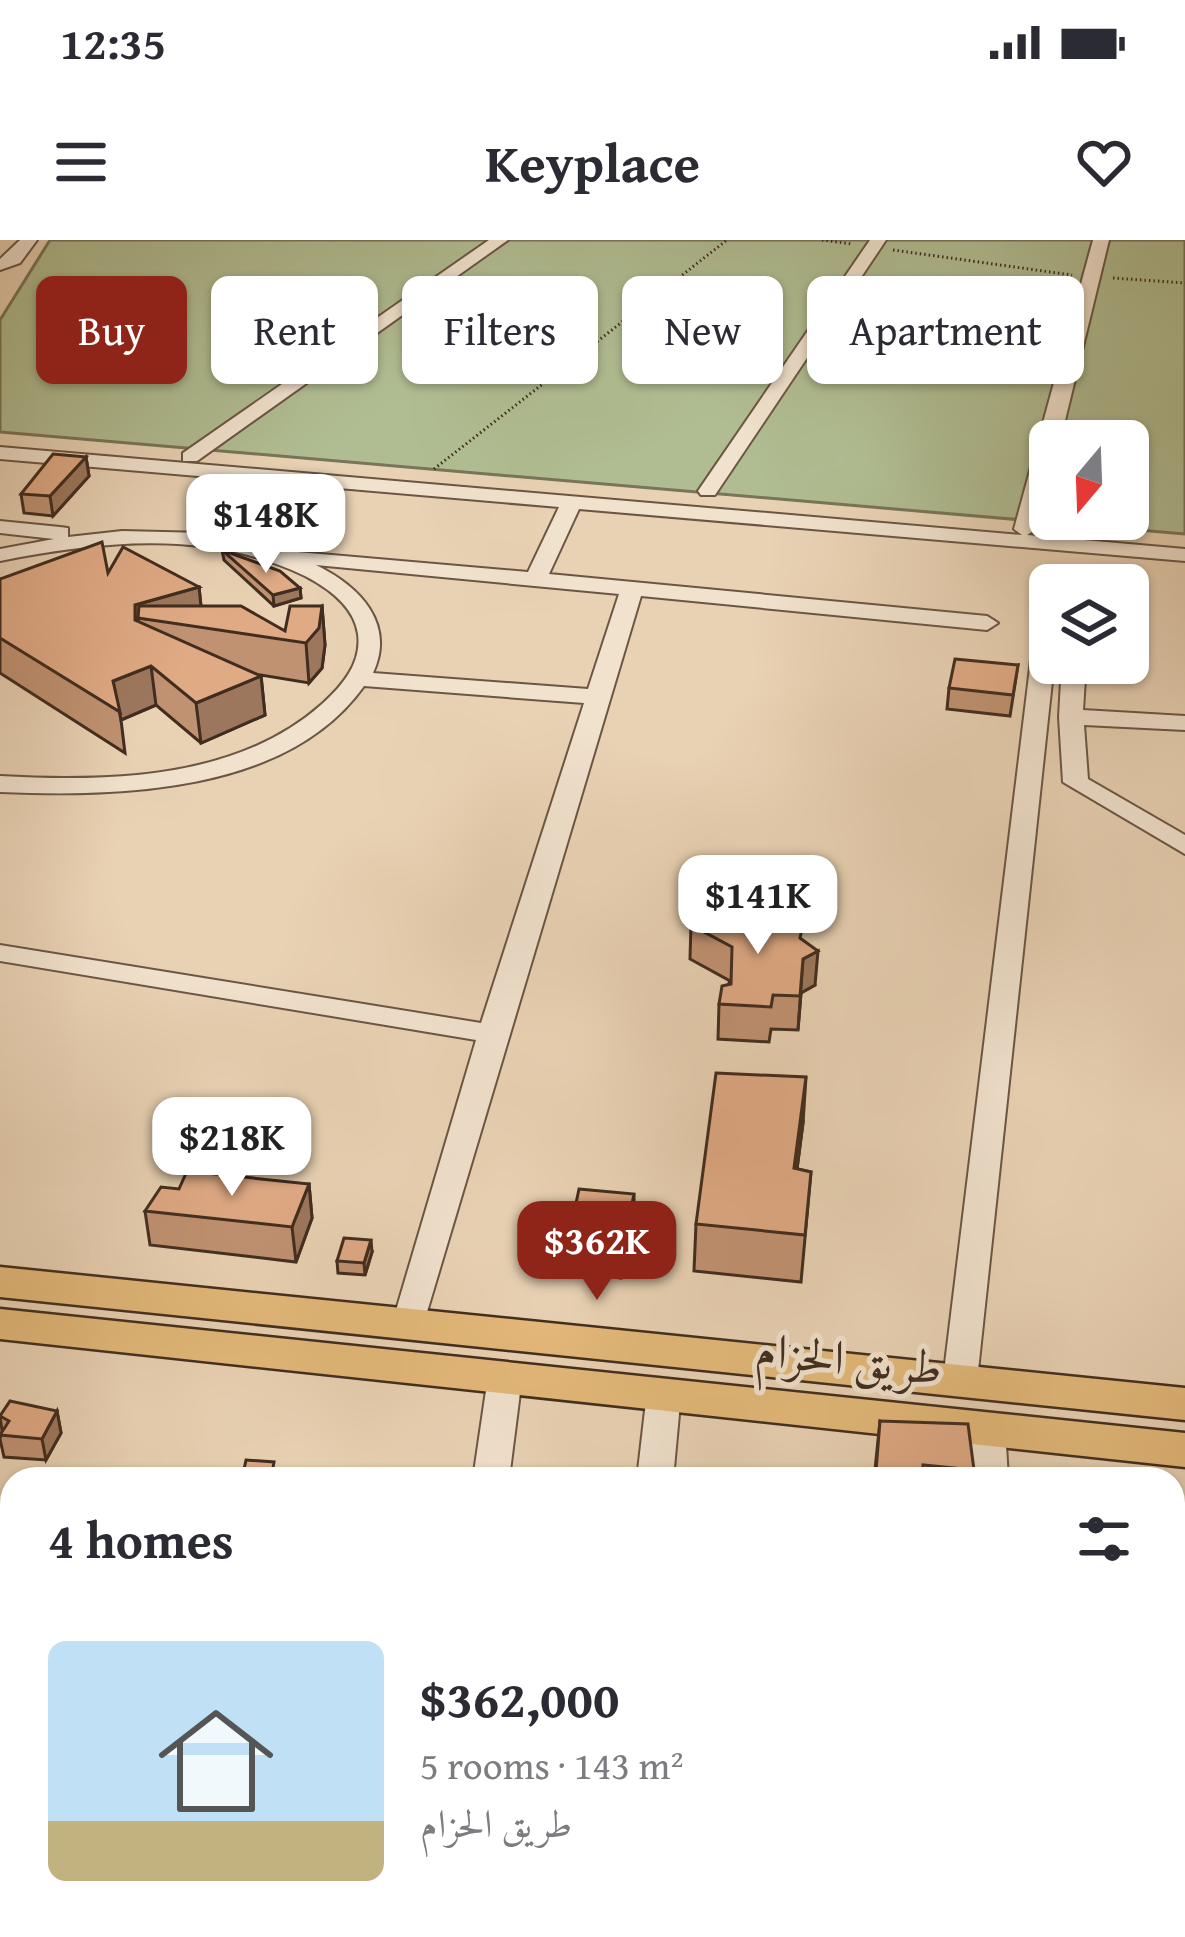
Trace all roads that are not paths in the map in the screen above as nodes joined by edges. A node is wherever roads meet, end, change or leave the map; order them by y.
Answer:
1 (13, 240) edge
2 (29, 240) edge
3 (485, 240) edge
4 (499, 240) edge
5 (1101, 240) edge
6 (875, 244) edge
7 (0, 263) edge
8 (1055, 420) edge
9 (0, 442) edge
10 (0, 453) edge
11 (190, 457) junction
12 (245, 468) junction
13 (304, 473) junction
14 (708, 491) dead end
15 (572, 502) junction
16 (1029, 516) edge
17 (0, 527) edge
18 (1025, 530) junction
19 (110, 537) junction
20 (1185, 543) edge
21 (1057, 544) junction
22 (271, 553) junction
23 (0, 555) edge
24 (1185, 555) edge
25 (1054, 564) edge
26 (536, 579) junction
27 (632, 589) junction
28 (987, 623) dead end
29 (360, 679) junction
30 (1040, 684) edge
31 (1073, 684) edge
32 (598, 697) junction
33 (1071, 717) junction
34 (1185, 723) edge
35 (0, 784) edge
36 (1185, 846) edge
37 (0, 953) edge
38 (492, 1034) junction
39 (0, 1282) edge
40 (0, 1324) edge
41 (410, 1324) junction
42 (506, 1377) junction
43 (960, 1380) junction
44 (664, 1393) junction
45 (1185, 1404) edge
46 (987, 1427) junction
47 (1185, 1450) edge
48 (493, 1467) edge
49 (656, 1467) edge
50 (989, 1467) edge

1 - 7 street
2 - 7 street
3 - 4 street
4 - 11 street
5 - 8 street
6 - 14 street
9 - 11 street
10 - 12 street
11 - 12 street
12 - 13 street
13 - 15 street
13 - 18 street
15 - 21 street
15 - 26 street
16 - 18 street
17 - 19 street
18 - 20 street
19 - 22 street
19 - 23 street
21 - 24 street
21 - 25 street
22 - 26 street
22 - 29 street
26 - 27 street
27 - 28 street
27 - 32 street
29 - 32 street
29 - 35 street
30 - 43 street
31 - 33 street
32 - 38 street
33 - 34 street
33 - 36 street
37 - 38 street
38 - 41 street
39 - 41 main road, طريق الحزام
40 - 42 main road, طريق الحزام
41 - 43 main road, طريق الحزام
42 - 44 main road, طريق الحزام
42 - 48 street
43 - 45 main road, طريق الحزام
44 - 46 main road, طريق الحزام
44 - 49 street
46 - 47 main road, طريق الحزام
46 - 50 street

